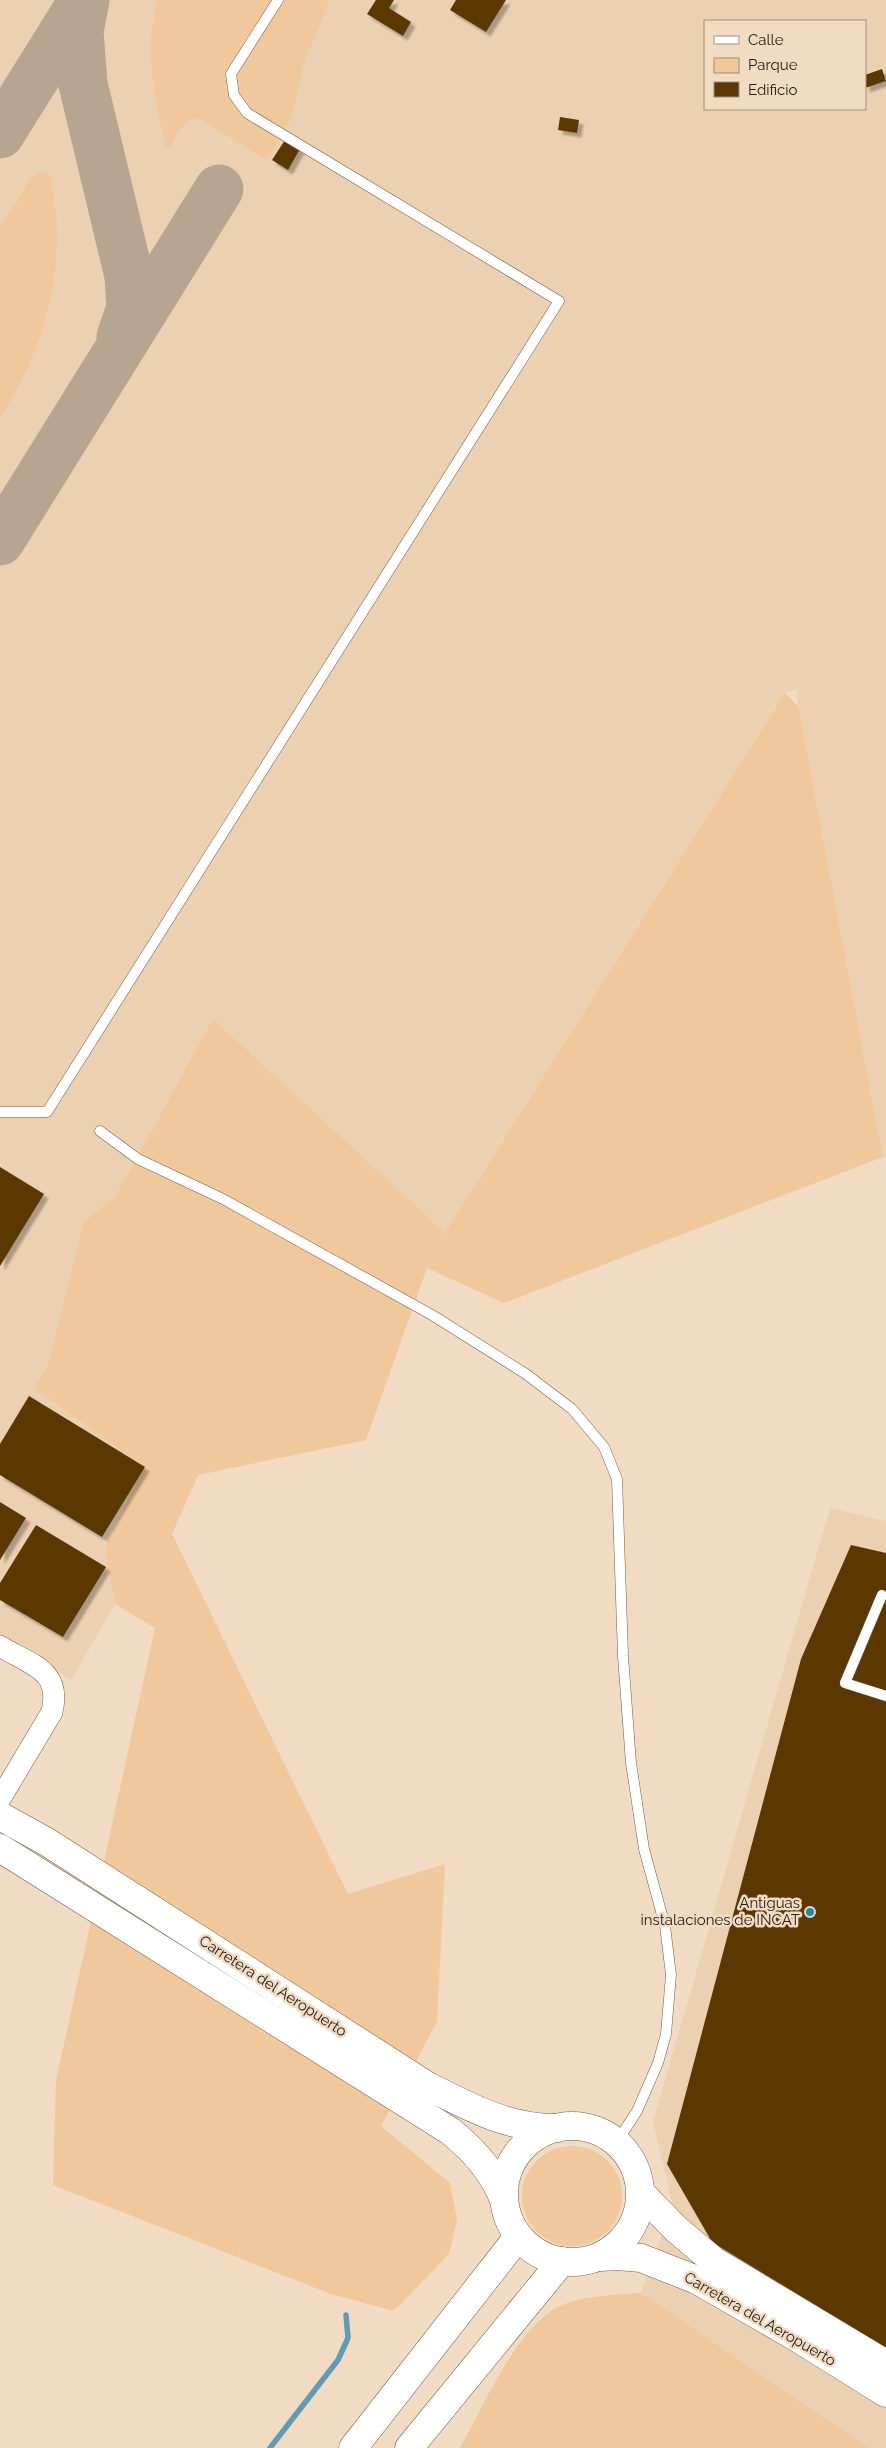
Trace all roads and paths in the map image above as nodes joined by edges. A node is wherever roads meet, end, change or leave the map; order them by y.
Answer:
1 (278, 0) edge
2 (0, 1112) edge
3 (100, 1131) dead end
4 (882, 1596) dead end
5 (0, 1646) edge
6 (886, 1696) edge
7 (0, 1799) edge
8 (0, 1816) edge
9 (0, 1848) edge
10 (556, 2128) junction
11 (617, 2142) junction
12 (641, 2193) junction
13 (504, 2200) junction
14 (518, 2237) junction
15 (599, 2257) junction
16 (562, 2261) junction
17 (886, 2364) edge
18 (886, 2393) edge
19 (353, 2448) edge
20 (409, 2448) edge

1 - 2 lane
3 - 11 lane
4 - 6 lane
5 - 7 street
8 - 10 main road, Carretera del Aeropuerto
9 - 13 main road, Carretera del Aeropuerto
10 - 11 main road
10 - 13 main road
11 - 12 main road
12 - 15 main road
12 - 17 main road, Carretera del Aeropuerto
13 - 14 main road
14 - 16 main road
14 - 19 main road
15 - 16 main road
15 - 18 main road, Carretera del Aeropuerto
16 - 20 main road

